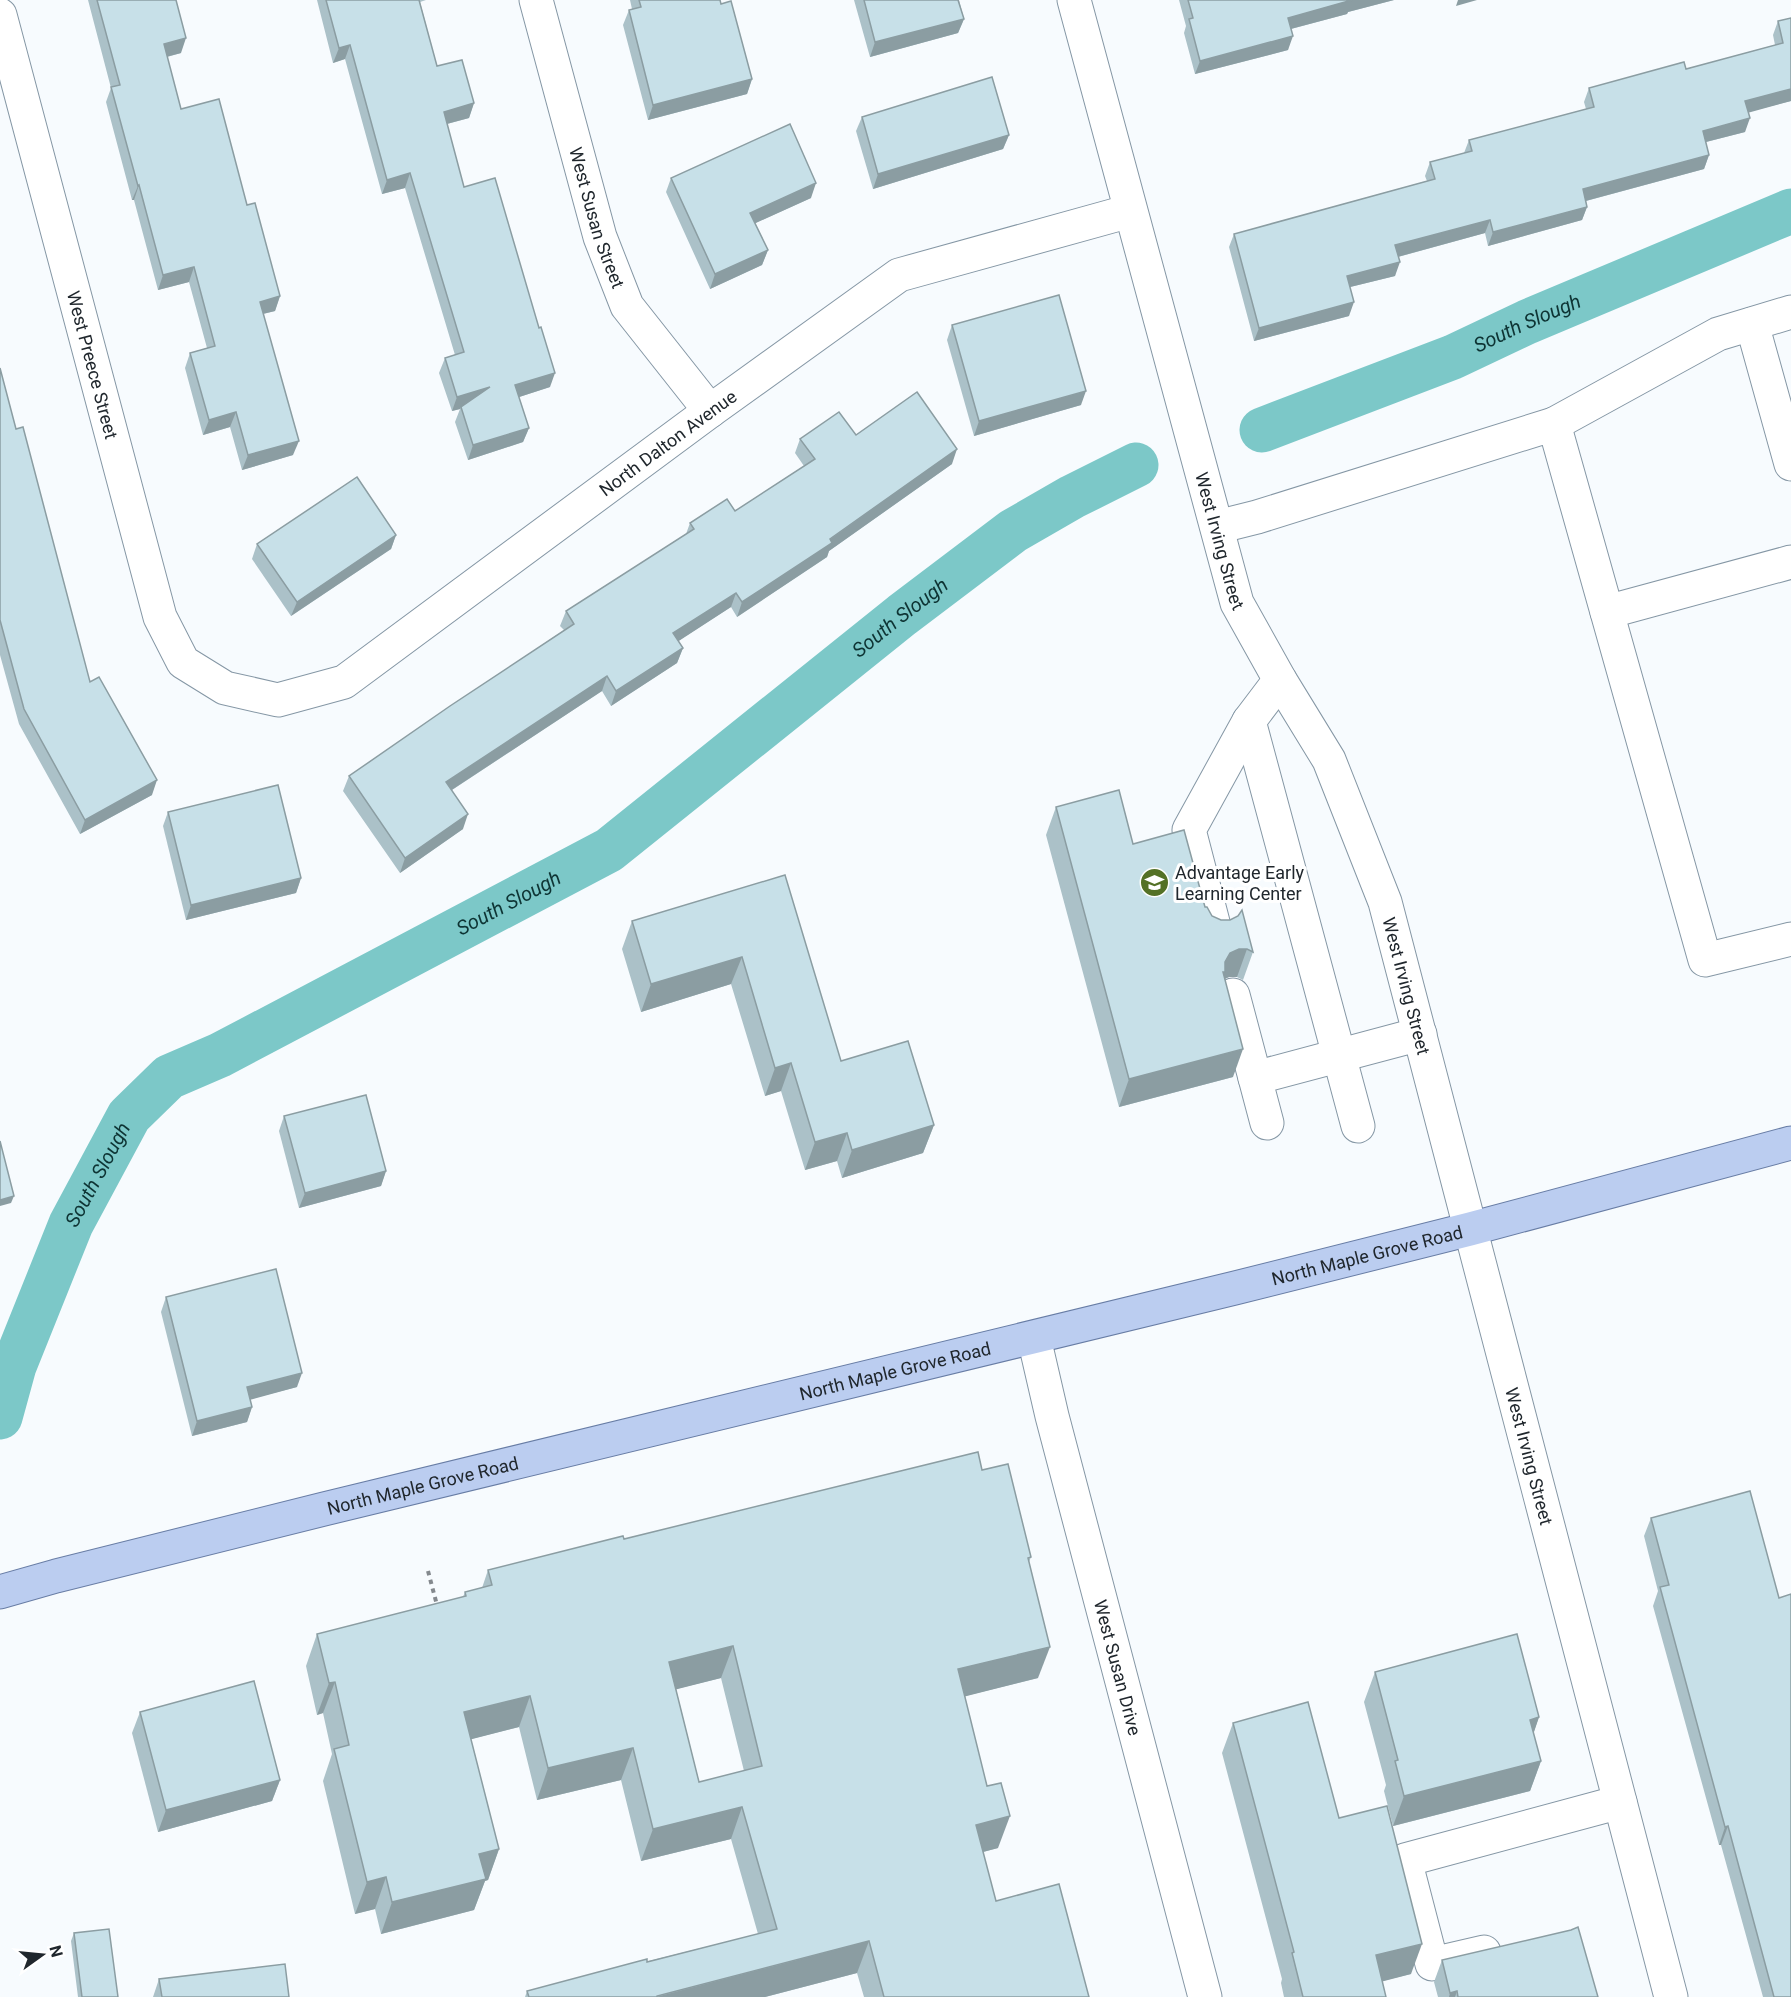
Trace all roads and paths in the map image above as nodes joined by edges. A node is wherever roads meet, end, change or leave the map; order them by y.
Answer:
1 (536, 0) edge
2 (1074, 0) edge
3 (0, 15) edge
4 (1130, 211) junction
5 (1791, 312) edge
6 (1752, 324) junction
7 (710, 411) junction
8 (1554, 424) junction
9 (1791, 464) edge
10 (1217, 526) junction
11 (1791, 562) edge
12 (1607, 612) junction
13 (1280, 680) junction
14 (225, 688) joint
15 (1249, 721) junction
16 (1215, 930) edge
17 (1791, 939) edge
18 (1233, 995) dead end
19 (1420, 1034) junction
20 (1339, 1056) junction
21 (1255, 1078) junction
22 (1267, 1124) dead end
23 (1358, 1126) dead end
24 (1791, 1143) edge
25 (1470, 1229) junction
26 (1034, 1338) junction
27 (428, 1570) dead end
28 (0, 1592) edge
29 (440, 1617) edge
30 (1620, 1802) junction
31 (1513, 1945) edge
32 (1205, 1997) edge
33 (1671, 1997) edge

1 - 7 street, West Susan Street
2 - 4 street, West Irving Street
3 - 14 street, West Preece Street
4 - 7 street, North Dalton Avenue
4 - 10 street, West Irving Street
5 - 6 street
6 - 8 street
6 - 9 street
7 - 14 street, North Dalton Avenue
8 - 10 street
8 - 12 street
10 - 13 street, West Irving Street
11 - 12 street
12 - 17 street
13 - 15 street
13 - 19 street, West Irving Street
15 - 16 street
15 - 20 street
18 - 21 street
19 - 20 street
19 - 25 street, West Irving Street
20 - 21 street
20 - 23 street
21 - 22 street
24 - 25 main road, North Maple Grove Road
25 - 26 main road, North Maple Grove Road
25 - 30 street, West Irving Street
26 - 28 main road, North Maple Grove Road
26 - 32 street, West Susan Drive
27 - 29 path
30 - 31 street
30 - 33 street, West Irving Street

